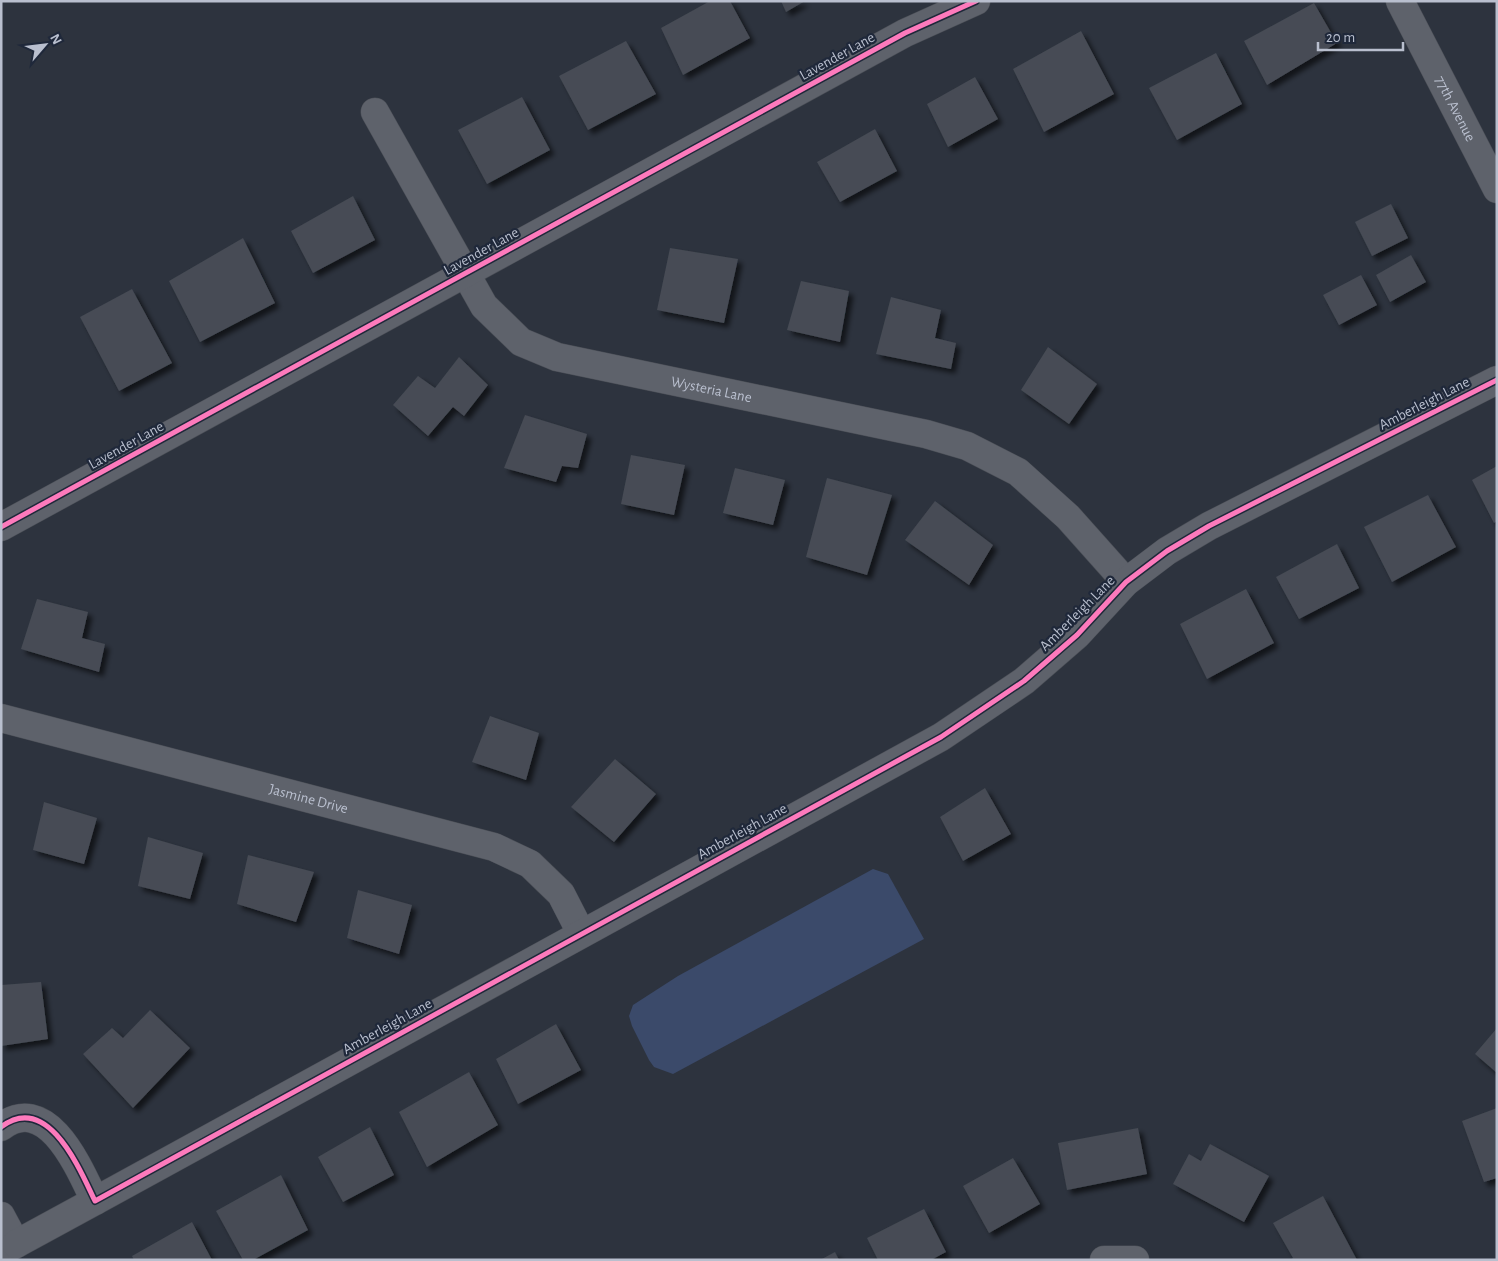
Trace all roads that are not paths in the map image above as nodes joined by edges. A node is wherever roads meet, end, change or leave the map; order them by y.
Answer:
1 (976, 1) edge
2 (1400, 1) edge
3 (375, 112) dead end
4 (1497, 189) edge
5 (465, 274) junction
6 (1497, 380) edge
7 (1, 527) edge
8 (1126, 582) junction
9 (1, 718) edge
10 (581, 932) junction
11 (1, 1127) edge
12 (95, 1201) junction
13 (1, 1216) edge
14 (9, 1248) edge
15 (1104, 1260) edge
16 (1135, 1260) edge

1 - 5 street, Lavender Lane
2 - 4 street, 77th Avenue
3 - 5 street, Wysteria Lane
5 - 7 street, Lavender Lane
5 - 8 street, Wysteria Lane
6 - 8 street, Amberleigh Lane
8 - 10 street, Amberleigh Lane
9 - 10 street, Jasmine Drive
10 - 12 street, Amberleigh Lane
11 - 12 street
12 - 14 street, Amberleigh Lane
13 - 14 street, Amberleigh Lane
15 - 16 street

